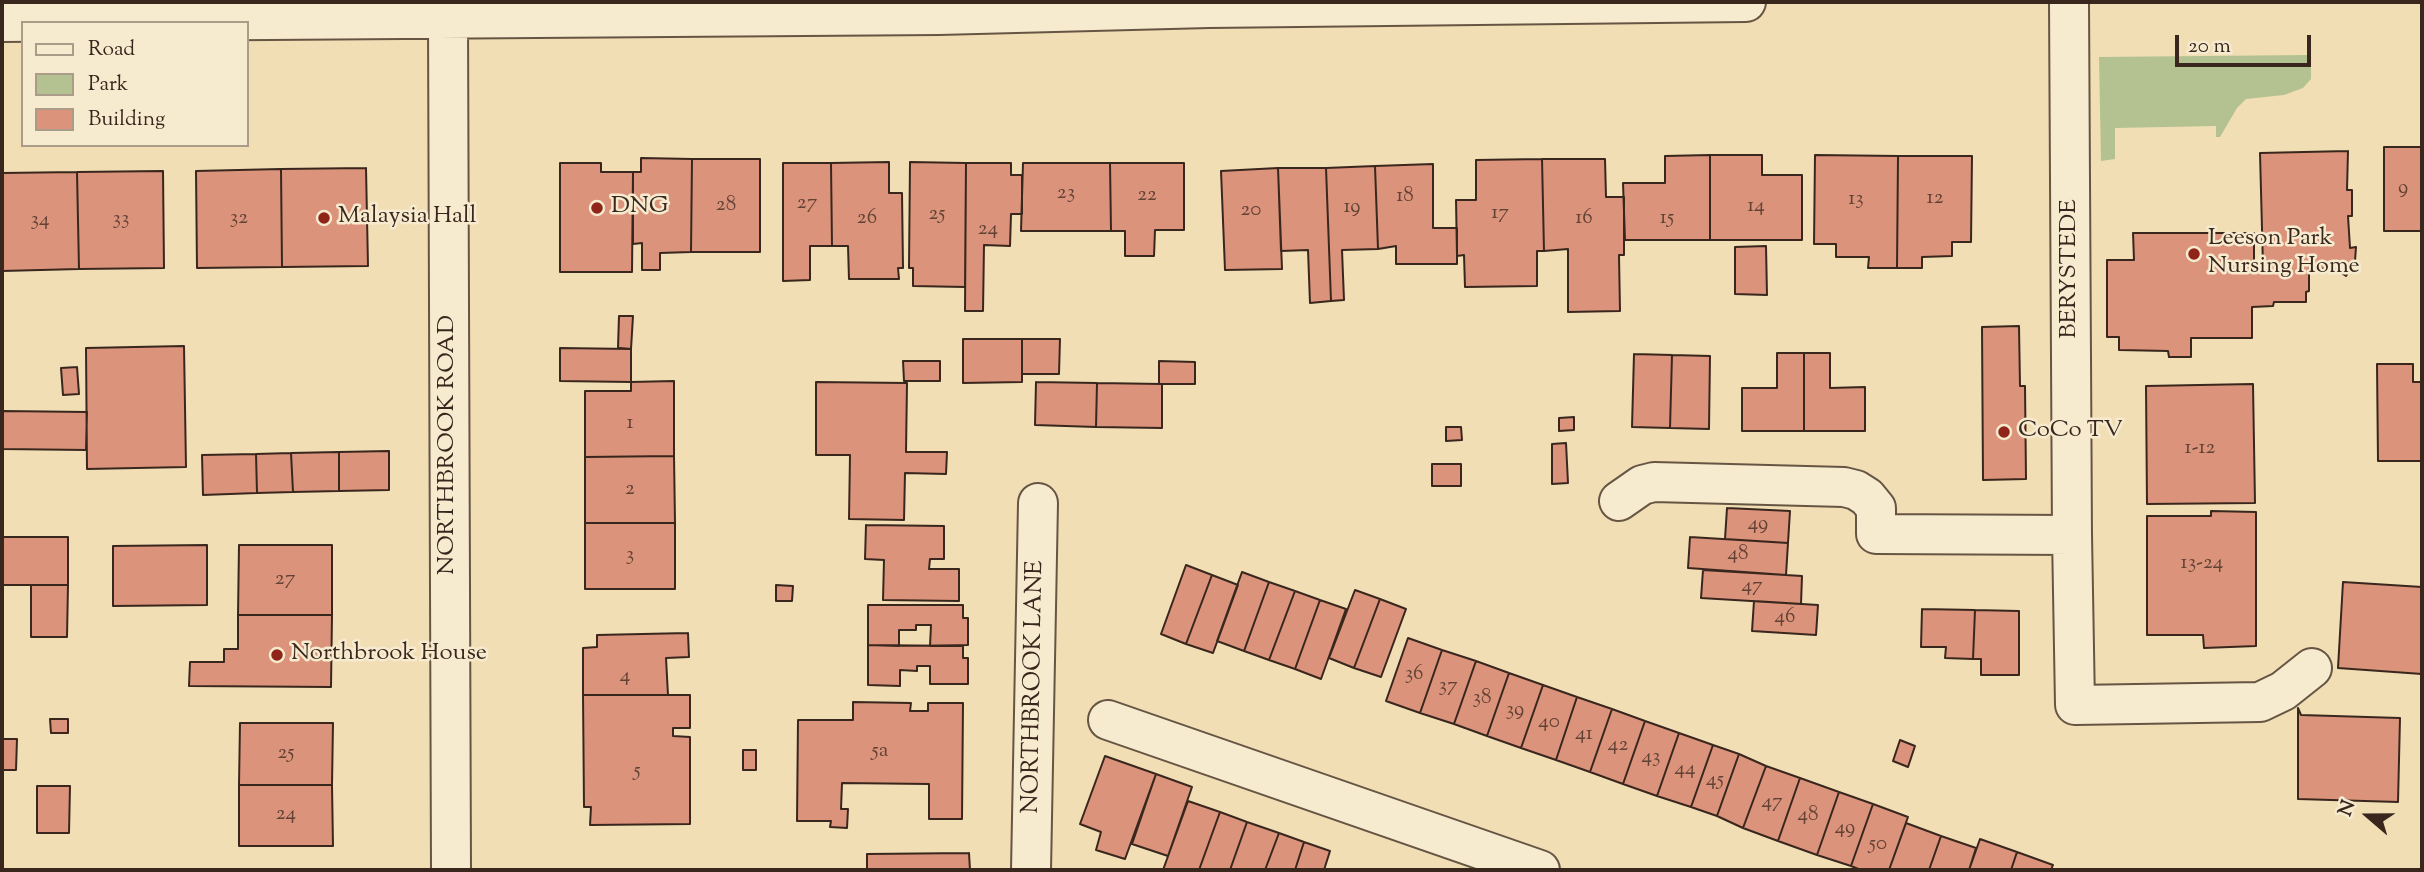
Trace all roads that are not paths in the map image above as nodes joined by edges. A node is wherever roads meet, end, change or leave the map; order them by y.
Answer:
1 (1746, 2) edge
2 (2069, 2) edge
3 (1585, 3) edge
4 (448, 20) junction
5 (225, 21) edge
6 (2, 22) edge
7 (21, 22) edge
8 (1619, 501) dead end
9 (1038, 503) dead end
10 (2072, 535) junction
11 (2312, 667) dead end
12 (1108, 720) dead end
13 (451, 870) edge
14 (1031, 870) edge
15 (1540, 870) edge

1 - 3 street
2 - 10 street, BERYSTEDE
3 - 4 street
4 - 5 street
4 - 13 street, NORTHBROOK ROAD
6 - 7 street
8 - 10 street
9 - 14 street, NORTHBROOK LANE
10 - 11 street, BERYSTEDE
12 - 15 street

